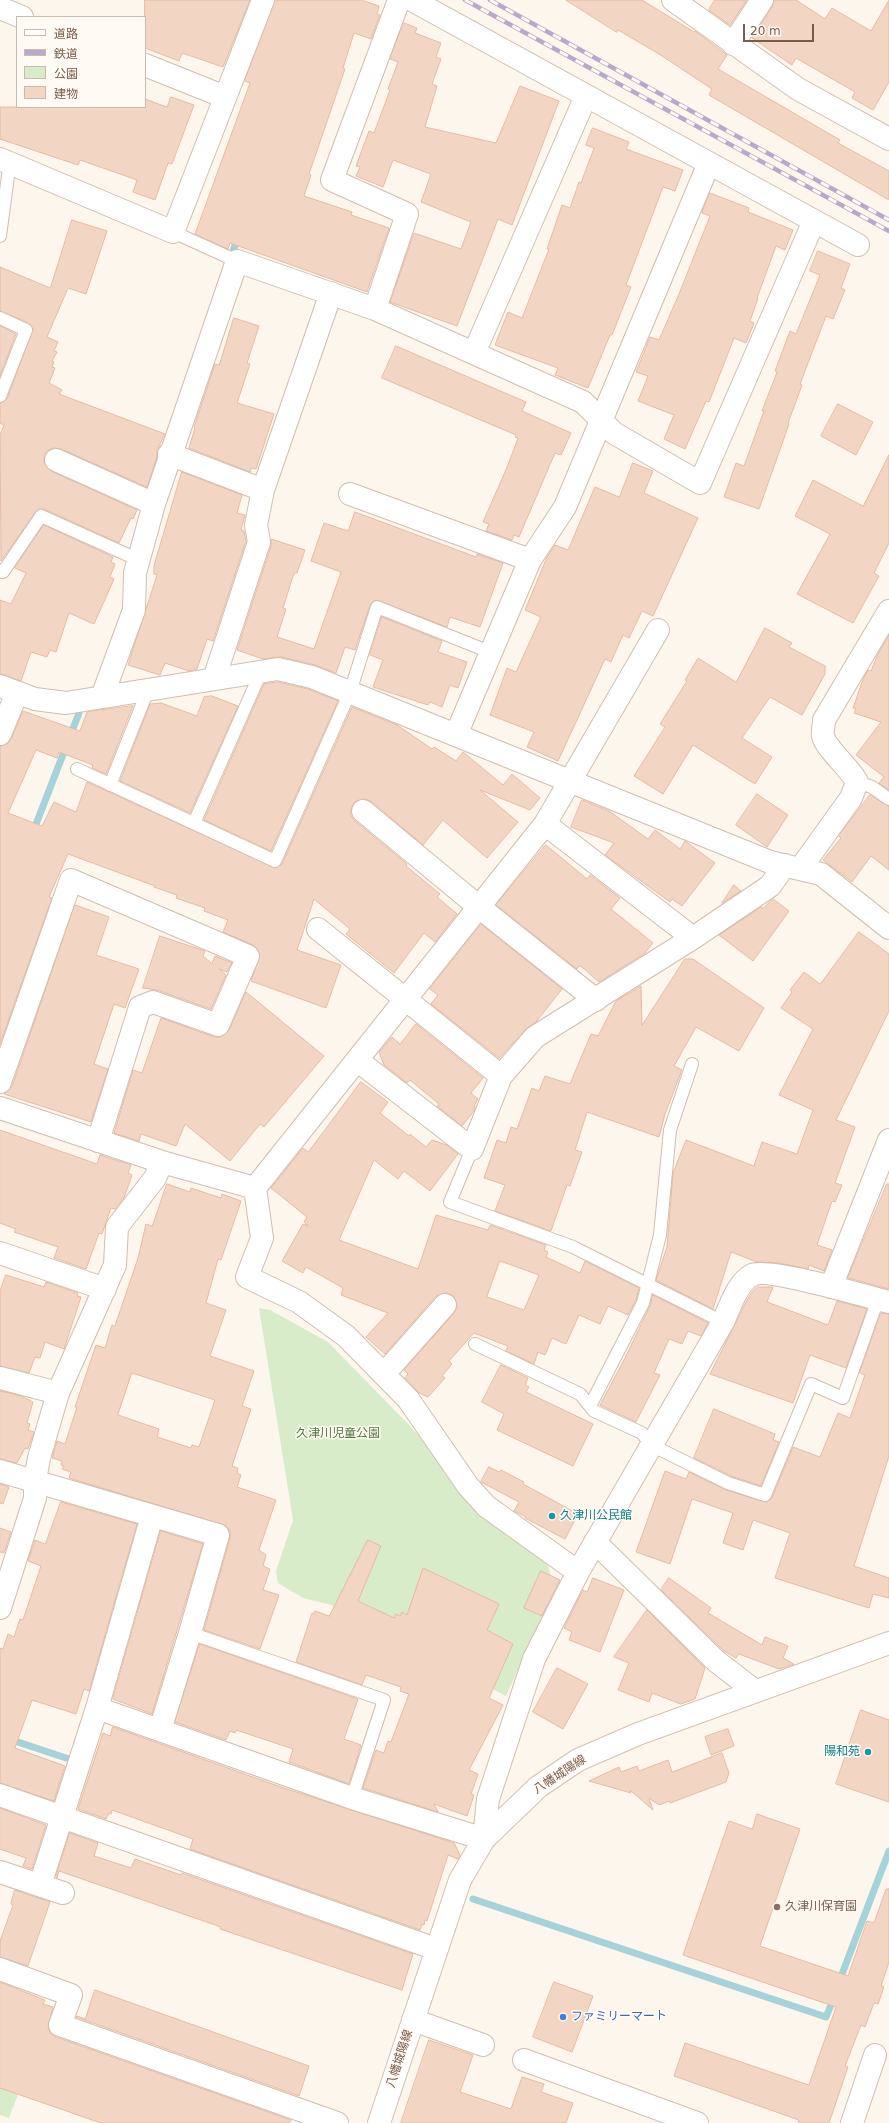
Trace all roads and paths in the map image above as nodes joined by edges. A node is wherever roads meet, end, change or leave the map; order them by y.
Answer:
1 (263, 0) edge
2 (399, 0) edge
3 (412, 0) edge
4 (673, 0) edge
5 (762, 0) edge
6 (0, 8) edge
7 (20, 16) edge
8 (734, 44) junction
9 (146, 65) edge
10 (586, 96) junction
11 (225, 97) junction
12 (889, 140) edge
13 (5, 160) edge
14 (709, 163) junction
15 (814, 221) junction
16 (173, 232) junction
17 (0, 236) edge
18 (858, 245) dead end
19 (237, 261) junction
20 (331, 293) junction
21 (375, 309) junction
22 (0, 318) edge
23 (474, 353) junction
24 (0, 396) edge
25 (601, 421) junction
26 (169, 454) junction
27 (56, 460) dead end
28 (264, 490) junction
29 (350, 494) dead end
30 (154, 504) junction
31 (139, 560) junction
32 (530, 560) junction
33 (0, 571) edge
34 (886, 620) edge
35 (658, 630) dead end
36 (490, 652) junction
37 (261, 672) junction
38 (214, 679) junction
39 (9, 689) edge
40 (148, 690) junction
41 (350, 692) junction
42 (102, 697) junction
43 (0, 734) edge
44 (456, 735) junction
45 (77, 770) dead end
46 (570, 782) junction
47 (857, 782) junction
48 (110, 785) junction
49 (889, 799) edge
50 (363, 811) dead end
51 (194, 823) junction
52 (545, 824) junction
53 (792, 867) junction
54 (479, 907) junction
55 (889, 928) edge
56 (318, 930) dead end
57 (693, 938) junction
58 (405, 999) junction
59 (596, 1000) junction
60 (358, 1060) junction
61 (692, 1064) dead end
62 (501, 1076) junction
63 (0, 1082) edge
64 (0, 1108) edge
65 (889, 1140) edge
66 (98, 1141) junction
67 (472, 1149) junction
68 (162, 1162) junction
69 (255, 1188) junction
70 (0, 1253) edge
71 (648, 1284) junction
72 (831, 1287) junction
73 (105, 1289) junction
74 (883, 1301) edge
75 (446, 1305) dead end
76 (723, 1322) junction
77 (475, 1344) dead end
78 (384, 1374) junction
79 (0, 1378) edge
80 (58, 1393) junction
81 (590, 1406) junction
82 (651, 1445) junction
83 (0, 1471) edge
84 (35, 1480) junction
85 (152, 1516) junction
86 (596, 1542) junction
87 (578, 1572) junction
88 (0, 1608) edge
89 (190, 1633) junction
90 (889, 1643) edge
91 (755, 1691) junction
92 (97, 1708) junction
93 (160, 1730) junction
94 (0, 1795) edge
95 (352, 1798) junction
96 (63, 1817) junction
97 (484, 1838) junction
98 (0, 1872) edge
99 (40, 1885) junction
100 (62, 1893) dead end
101 (436, 1949) junction
102 (0, 1969) edge
103 (412, 2020) junction
104 (483, 2045) dead end
105 (875, 2055) dead end
106 (524, 2060) dead end
107 (337, 2123) edge
108 (378, 2123) edge
109 (696, 2123) edge
110 (852, 2123) edge

1 - 11 street
2 - 21 street
3 - 10 street
4 - 8 street
5 - 8 street
6 - 7 street
8 - 12 street
9 - 11 street
10 - 14 street
10 - 23 street
11 - 16 street
13 - 16 street
13 - 17 lane
14 - 15 street
14 - 25 street
15 - 18 street
15 - 25 street
16 - 19 lane
19 - 20 street
19 - 26 street
20 - 21 street
20 - 28 street
21 - 23 street
22 - 24 lane
23 - 25 street
25 - 32 street
26 - 28 street
26 - 30 street
27 - 30 street
28 - 38 street
29 - 32 street
30 - 31 street
31 - 33 lane
31 - 42 street
32 - 36 street
34 - 47 street
35 - 46 street
36 - 41 lane
36 - 44 street
37 - 38 street
37 - 41 street
37 - 51 lane
38 - 40 street
39 - 42 street
39 - 43 street
40 - 42 street
40 - 48 lane
41 - 44 street
41 - 51 lane
44 - 46 street
45 - 48 lane
46 - 52 street
46 - 53 street
47 - 49 lane
47 - 53 street
48 - 51 lane
50 - 54 street
52 - 54 street
52 - 57 street
53 - 55 street
53 - 57 street
54 - 58 street
54 - 59 street
56 - 58 street
57 - 59 street
58 - 60 street
58 - 62 street
59 - 62 street
60 - 67 street
60 - 69 street
61 - 71 lane
62 - 67 street
63 - 66 street
64 - 66 street
65 - 72 street
66 - 68 street
67 - 71 lane
68 - 69 street
68 - 73 street
69 - 78 street
70 - 73 street
71 - 76 lane
71 - 81 lane
72 - 74 street
72 - 76 street
73 - 80 street
74 - 82 lane
75 - 78 street
76 - 82 street
77 - 81 lane
78 - 87 street
79 - 80 street
80 - 84 street
81 - 82 lane
82 - 86 street
83 - 84 street
84 - 85 street
84 - 88 street
85 - 89 street
85 - 92 street
86 - 87 street
86 - 91 street
87 - 97 street
89 - 93 street
89 - 95 lane
90 - 91 street, 八幡城陽線
91 - 97 street, 八幡城陽線
92 - 93 street
92 - 96 street
93 - 95 street
94 - 96 street
95 - 97 street
96 - 99 street
96 - 101 street
97 - 101 street, 八幡城陽線
98 - 99 street
99 - 100 street
101 - 103 street, 八幡城陽線
102 - 107 street
103 - 104 street
103 - 108 street, 八幡城陽線
105 - 110 street
106 - 109 street

